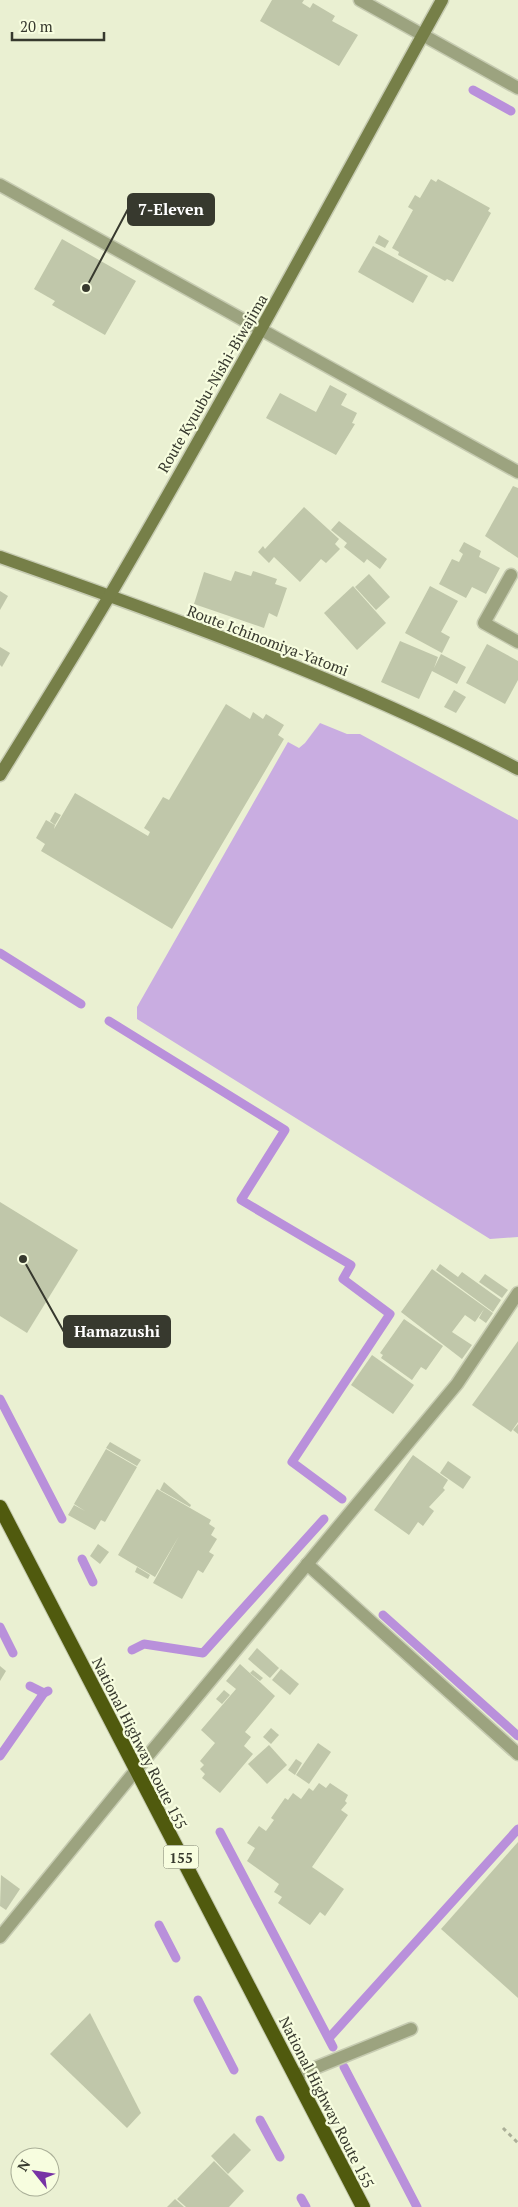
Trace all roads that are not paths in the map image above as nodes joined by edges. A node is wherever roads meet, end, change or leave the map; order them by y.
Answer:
1 (360, 0) edge
2 (442, 0) edge
3 (423, 35) junction
4 (518, 88) edge
5 (0, 185) edge
6 (262, 329) junction
7 (518, 472) edge
8 (0, 557) edge
9 (511, 575) dead end
10 (110, 596) junction
11 (518, 642) edge
12 (517, 766) edge
13 (0, 775) edge
14 (518, 1293) edge
15 (0, 1506) edge
16 (307, 1564) junction
17 (518, 1754) edge
18 (136, 1770) junction
19 (0, 1937) edge
20 (411, 2029) dead end
21 (295, 2076) junction
22 (363, 2207) edge

1 - 3 street
2 - 3 main road, Route Kyuubu-Nishi-Biwajima
3 - 4 street
3 - 6 main road, Route Kyuubu-Nishi-Biwajima
5 - 6 street
6 - 7 street
6 - 10 main road, Route Kyuubu-Nishi-Biwajima
8 - 10 main road, Route Ichinomiya-Yatomi
9 - 11 street
10 - 12 main road, Route Ichinomiya-Yatomi
10 - 13 main road, Route Kyuubu-Nishi-Biwajima
14 - 16 street
15 - 18 highway, National Highway Route 155 / 155
16 - 17 street
16 - 18 street
18 - 19 street
18 - 21 highway, National Highway Route 155 / 155
20 - 21 street
21 - 22 highway, National Highway Route 155 / 155

